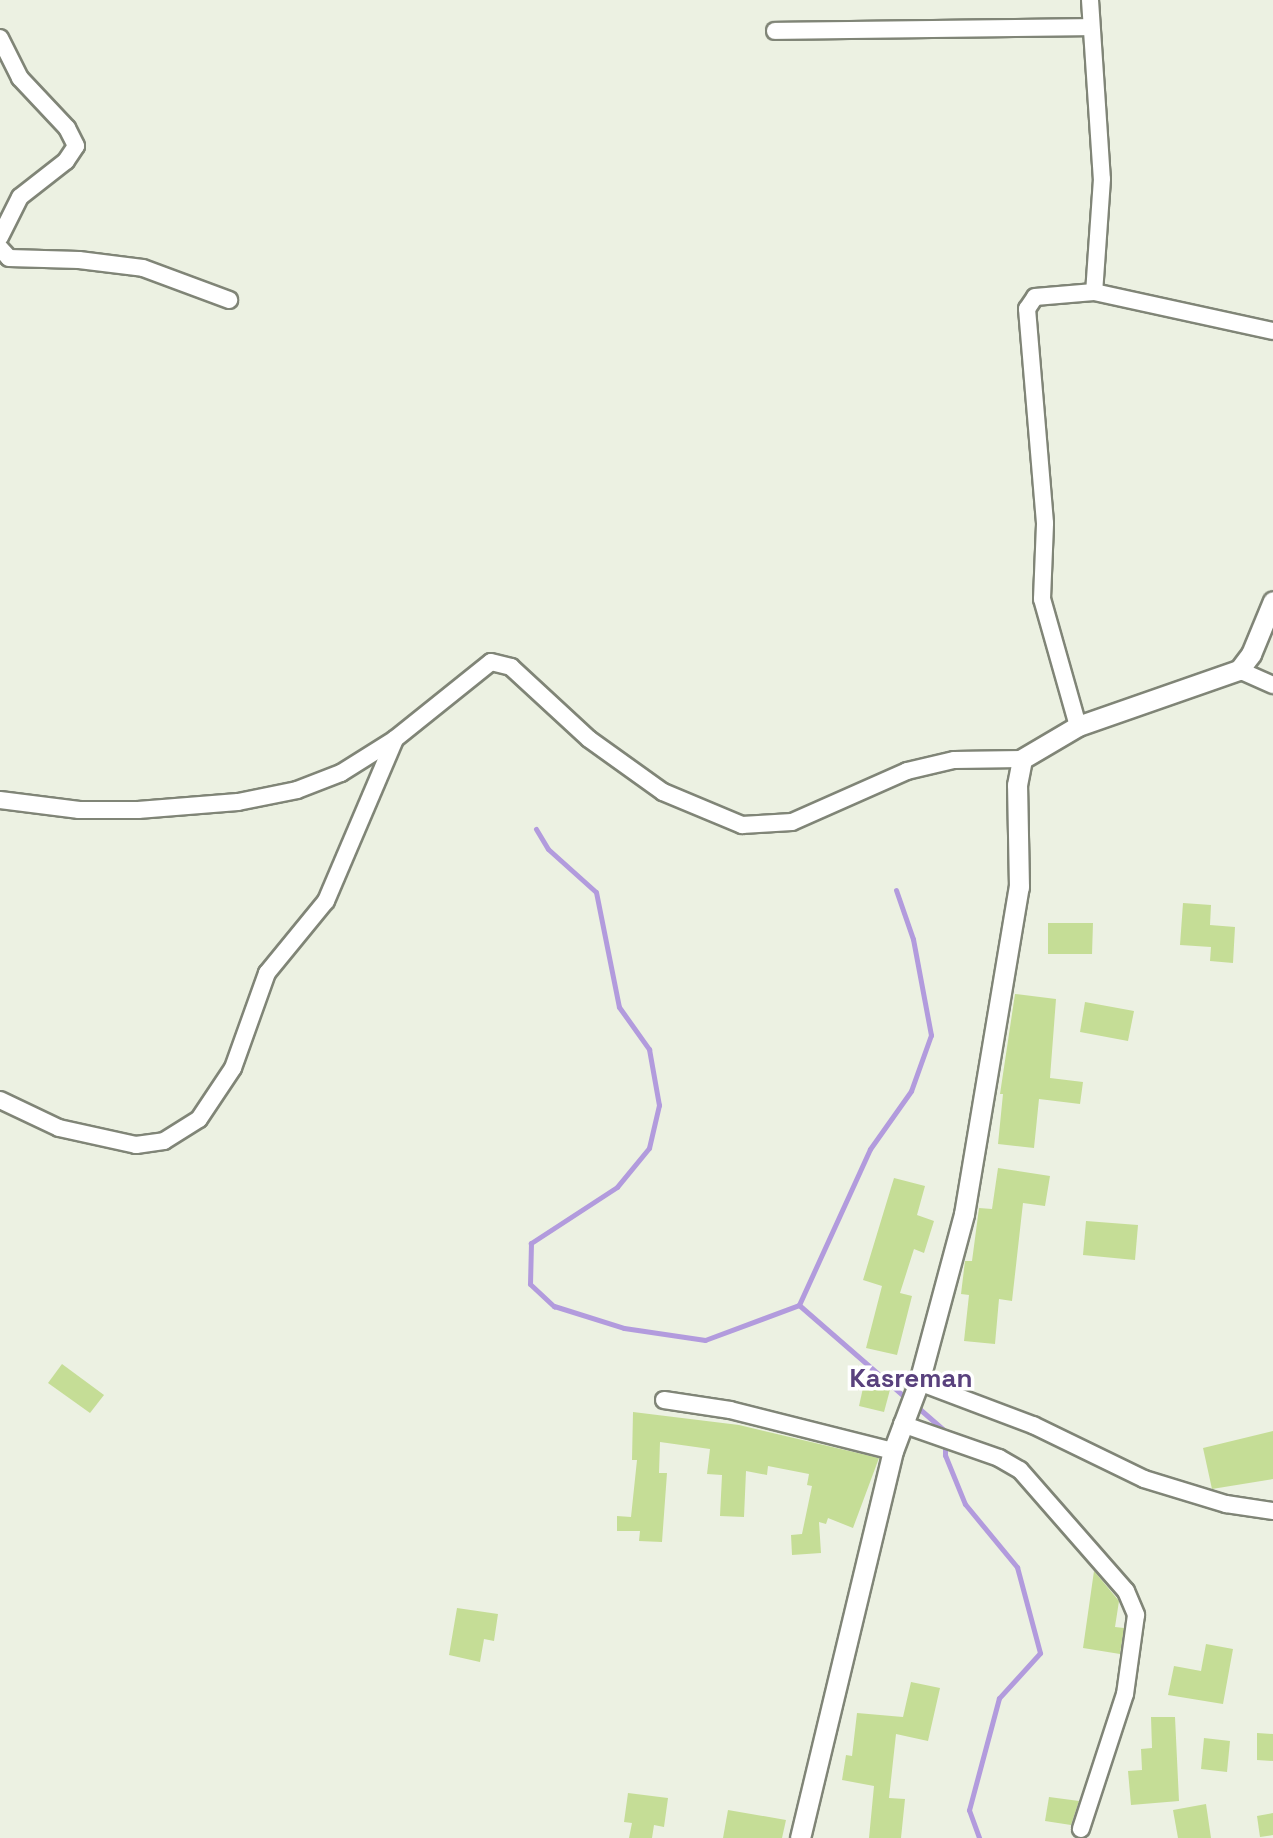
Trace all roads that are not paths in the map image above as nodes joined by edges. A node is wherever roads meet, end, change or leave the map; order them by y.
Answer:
1 (1090, 0) edge
2 (1090, 27) junction
3 (775, 31) dead end
4 (0, 38) edge
5 (0, 237) edge
6 (0, 248) edge
7 (1094, 292) junction
8 (229, 300) dead end
9 (1273, 331) edge
10 (1273, 601) edge
11 (1239, 670) junction
12 (1273, 685) edge
13 (1078, 726) junction
14 (395, 739) junction
15 (1022, 760) junction
16 (0, 800) edge
17 (0, 1100) edge
18 (916, 1389) junction
19 (664, 1400) dead end
20 (904, 1420) junction
21 (893, 1451) junction
22 (1273, 1511) edge
23 (1082, 1829) dead end
24 (806, 1834) edge

1 - 2 street
2 - 3 street
2 - 7 street
4 - 5 street
6 - 8 street
7 - 9 street
7 - 13 street
10 - 11 street
11 - 12 street
11 - 13 street
13 - 15 street
14 - 15 street
14 - 16 street
14 - 17 street
15 - 18 street
18 - 20 street
18 - 22 street
19 - 21 street
20 - 21 street
20 - 23 street
21 - 24 street

